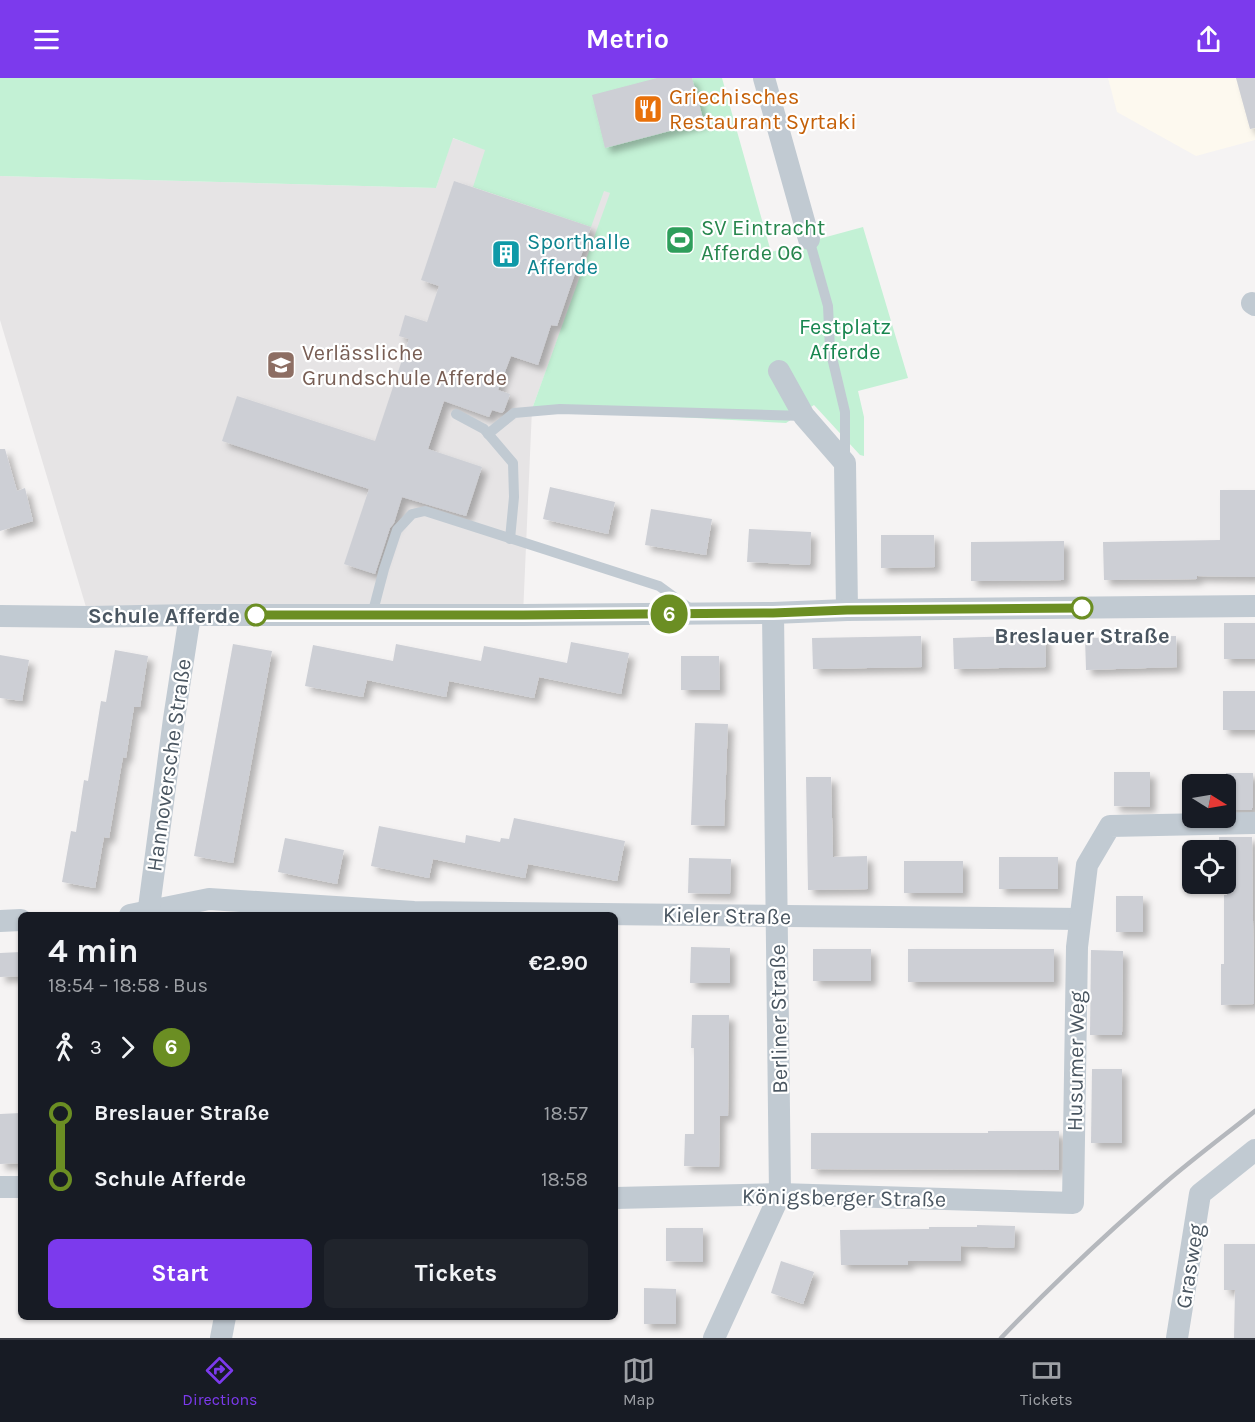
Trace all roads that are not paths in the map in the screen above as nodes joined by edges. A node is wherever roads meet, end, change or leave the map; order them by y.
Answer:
1 (764, 78) edge
2 (809, 239) joint
3 (779, 371) dead end
4 (456, 414) dead end
5 (804, 416) junction
6 (488, 434) junction
7 (845, 463) junction
8 (510, 539) junction
9 (1255, 606) edge
10 (847, 610) junction
11 (698, 613) junction
12 (773, 613) junction
13 (190, 615) junction
14 (372, 615) junction
15 (0, 616) edge
16 (1255, 823) edge
17 (142, 912) edge
18 (151, 912) edge
19 (414, 912) edge
20 (618, 914) edge
21 (777, 915) junction
22 (1080, 919) junction
23 (18, 920) edge
24 (0, 921) edge
25 (1255, 1150) edge
26 (0, 1187) edge
27 (18, 1187) edge
28 (780, 1194) junction
29 (618, 1198) edge
30 (1073, 1203) joint
31 (224, 1320) edge
32 (221, 1338) edge
33 (714, 1338) edge
34 (1177, 1338) edge

1 - 2 street
2 - 7 lane
3 - 5 street
4 - 6 lane
5 - 6 lane
5 - 7 street
6 - 8 lane
7 - 10 street
8 - 11 lane
8 - 14 lane
9 - 10 street
10 - 12 street
11 - 12 street
11 - 14 street
12 - 21 street, Berliner Straße
13 - 14 street
13 - 15 street
13 - 17 street, Hannoversche Straße
16 - 22 street
18 - 19 street, Kieler Straße
20 - 21 street, Kieler Straße
21 - 22 street, Kieler Straße
21 - 28 street, Berliner Straße
22 - 30 street, Husumer Weg
23 - 24 street
25 - 34 street, Grasweg
26 - 27 street
28 - 29 street, Königsberger Straße
28 - 30 street, Königsberger Straße
28 - 33 street, Berliner Straße
31 - 32 street

